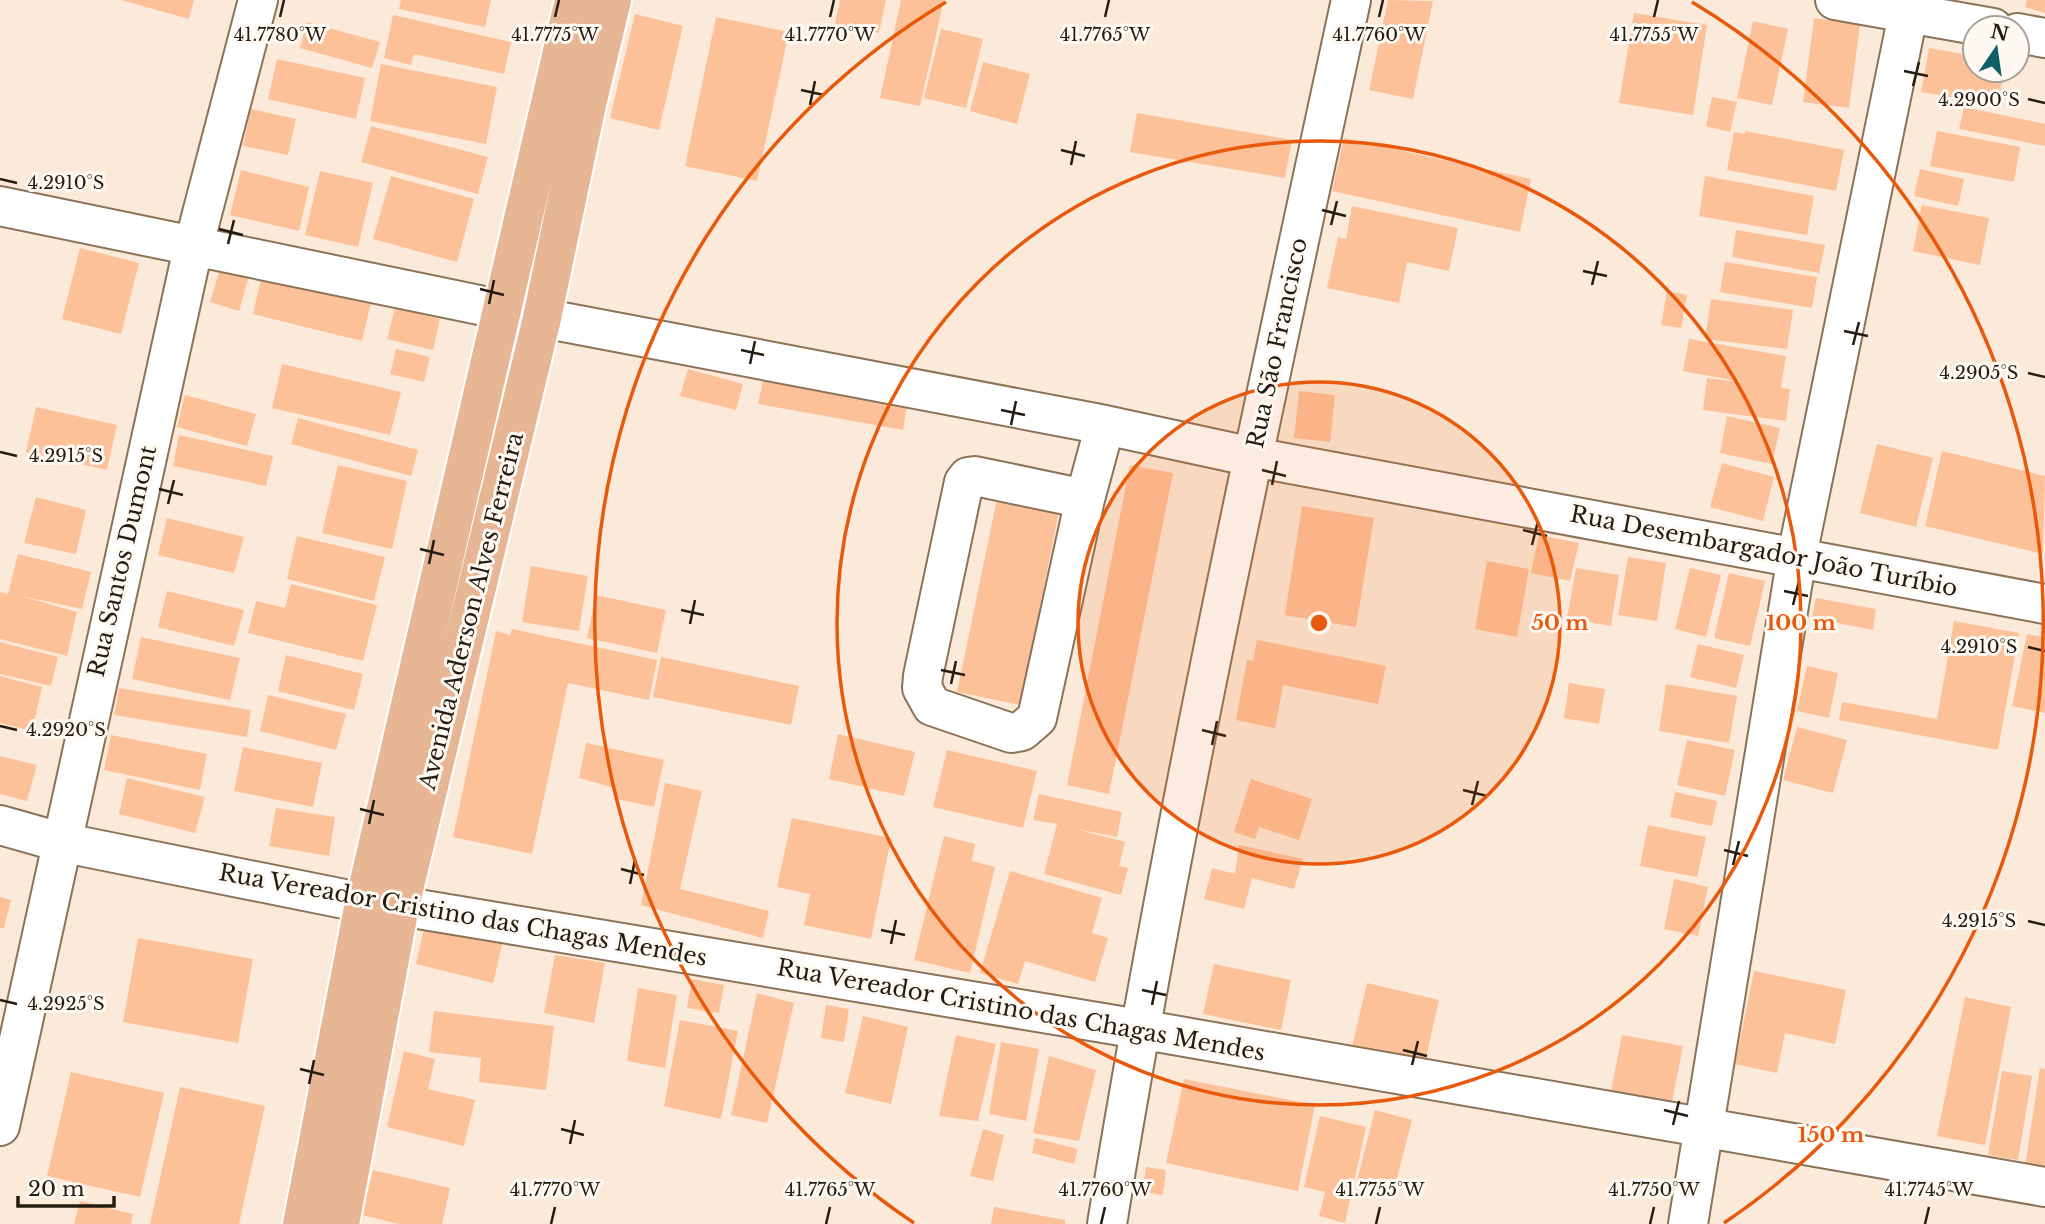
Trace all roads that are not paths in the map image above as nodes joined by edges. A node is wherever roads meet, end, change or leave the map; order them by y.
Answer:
1 (258, 0) edge
2 (574, 0) edge
3 (612, 0) edge
4 (1351, 0) edge
5 (1835, 0) edge
6 (1910, 6) edge
7 (1961, 20) edge
8 (0, 206) edge
9 (192, 248) junction
10 (503, 310) junction
11 (542, 318) junction
12 (1105, 425) junction
13 (1252, 457) junction
14 (1085, 499) junction
15 (1797, 556) junction
16 (2045, 604) edge
17 (415, 686) junction
18 (452, 693) junction
19 (0, 825) edge
20 (60, 842) junction
21 (382, 904) junction
22 (1139, 1029) junction
23 (0, 1126) edge
24 (1706, 1127) junction
25 (2045, 1187) edge
26 (302, 1224) edge
27 (340, 1224) edge
28 (1107, 1224) edge
29 (1688, 1224) edge

1 - 9 street, Rua Santos Dumont
2 - 10 main road, Avenida Aderson Alves Ferreira
3 - 11 main road, Avenida Aderson Alves Ferreira
4 - 13 street, Rua São Francisco
5 - 6 street
6 - 7 street
6 - 15 street
8 - 9 street, Rua Desembargador João Turíbio
9 - 10 street, Rua Desembargador João Turíbio
9 - 20 street, Rua Santos Dumont
10 - 11 street, Rua Desembargador João Turíbio
10 - 17 main road, Avenida Aderson Alves Ferreira
11 - 12 street, Rua Desembargador João Turíbio
11 - 18 main road, Avenida Aderson Alves Ferreira
12 - 13 street, Rua Desembargador João Turíbio
12 - 14 street
13 - 15 street, Rua Desembargador João Turíbio
13 - 22 street, Rua São Francisco
14 - 14 street
15 - 16 street, Rua Desembargador João Turíbio
15 - 24 street
17 - 18 main road
17 - 21 main road, Avenida Aderson Alves Ferreira
18 - 21 main road, Avenida Aderson Alves Ferreira
19 - 20 street, Rua Vereador Cristino das Chagas Mendes
20 - 21 street, Rua Vereador Cristino das Chagas Mendes
20 - 23 street, Rua Santos Dumont
21 - 22 street, Rua Vereador Cristino das Chagas Mendes
21 - 26 main road, Avenida Aderson Alves Ferreira
21 - 27 main road, Avenida Aderson Alves Ferreira
22 - 24 street, Rua Vereador Cristino das Chagas Mendes
22 - 28 street, Rua São Francisco
24 - 25 street, Rua Vereador Cristino das Chagas Mendes
24 - 29 street

